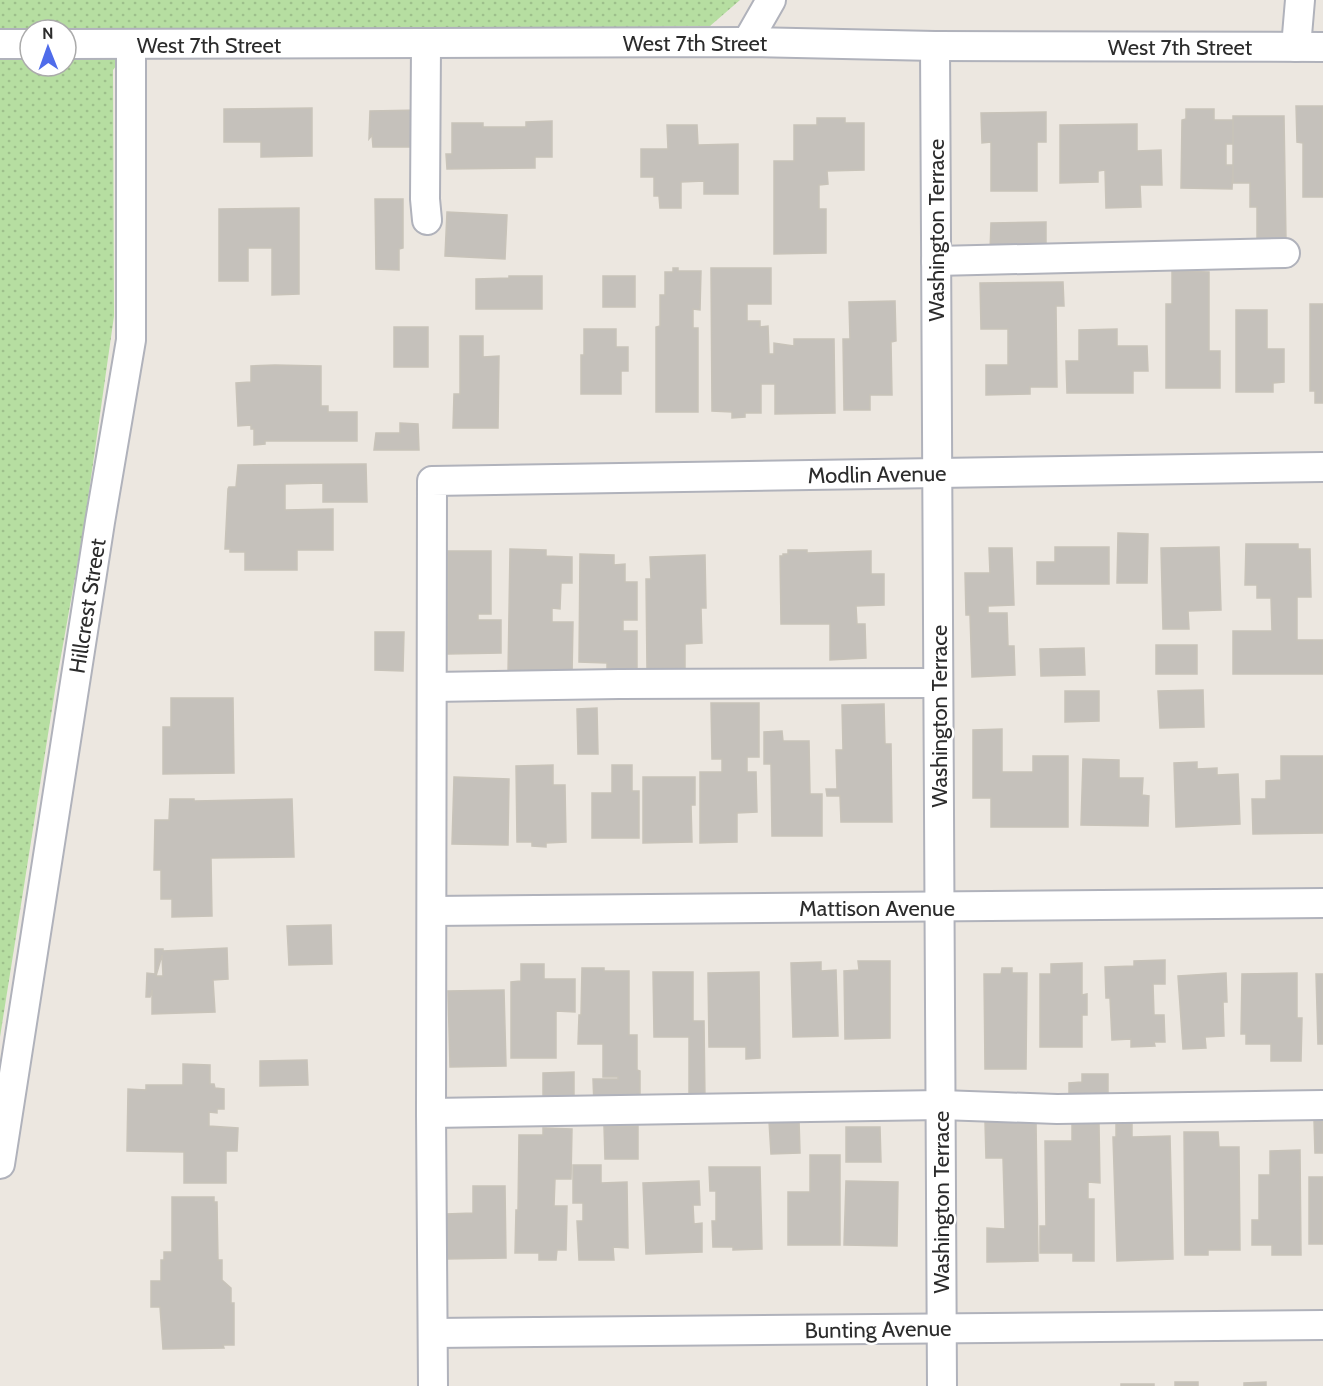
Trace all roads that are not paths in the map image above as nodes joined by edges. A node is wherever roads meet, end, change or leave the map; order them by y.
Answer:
1 (771, 0) edge
2 (1300, 0) edge
3 (747, 42) junction
4 (0, 44) edge
5 (18, 44) edge
6 (78, 44) edge
7 (131, 44) junction
8 (426, 45) junction
9 (935, 46) junction
10 (1310, 47) edge
11 (427, 220) dead end
12 (1285, 253) dead end
13 (936, 261) junction
14 (1323, 467) edge
15 (937, 473) junction
16 (938, 683) junction
17 (432, 687) junction
18 (1323, 903) edge
19 (940, 908) junction
20 (432, 911) junction
21 (941, 1105) junction
22 (1323, 1105) edge
23 (430, 1113) junction
24 (0, 1164) edge
25 (1323, 1325) edge
26 (941, 1328) junction
27 (433, 1333) junction
28 (433, 1386) edge
29 (942, 1386) edge

1 - 3 street
2 - 10 street
3 - 8 street, West 7th Street
3 - 9 street, West 7th Street
4 - 5 street
6 - 7 street, West 7th Street
7 - 8 street, West 7th Street
7 - 24 street, Hillcrest Street
8 - 11 street
9 - 10 street, West 7th Street
9 - 13 street, Washington Terrace
12 - 13 street
13 - 15 street, Washington Terrace
14 - 15 street, Modlin Avenue
15 - 16 street, Washington Terrace
15 - 17 street, Modlin Avenue
16 - 17 street
16 - 19 street, Washington Terrace
17 - 20 street
18 - 19 street, Mattison Avenue
19 - 20 street, Mattison Avenue
19 - 21 street, Washington Terrace
20 - 23 street
21 - 22 street
21 - 23 street
21 - 26 street, Washington Terrace
23 - 27 street
25 - 26 street, Bunting Avenue
26 - 27 street, Bunting Avenue
26 - 29 street, Washington Terrace
27 - 28 street

